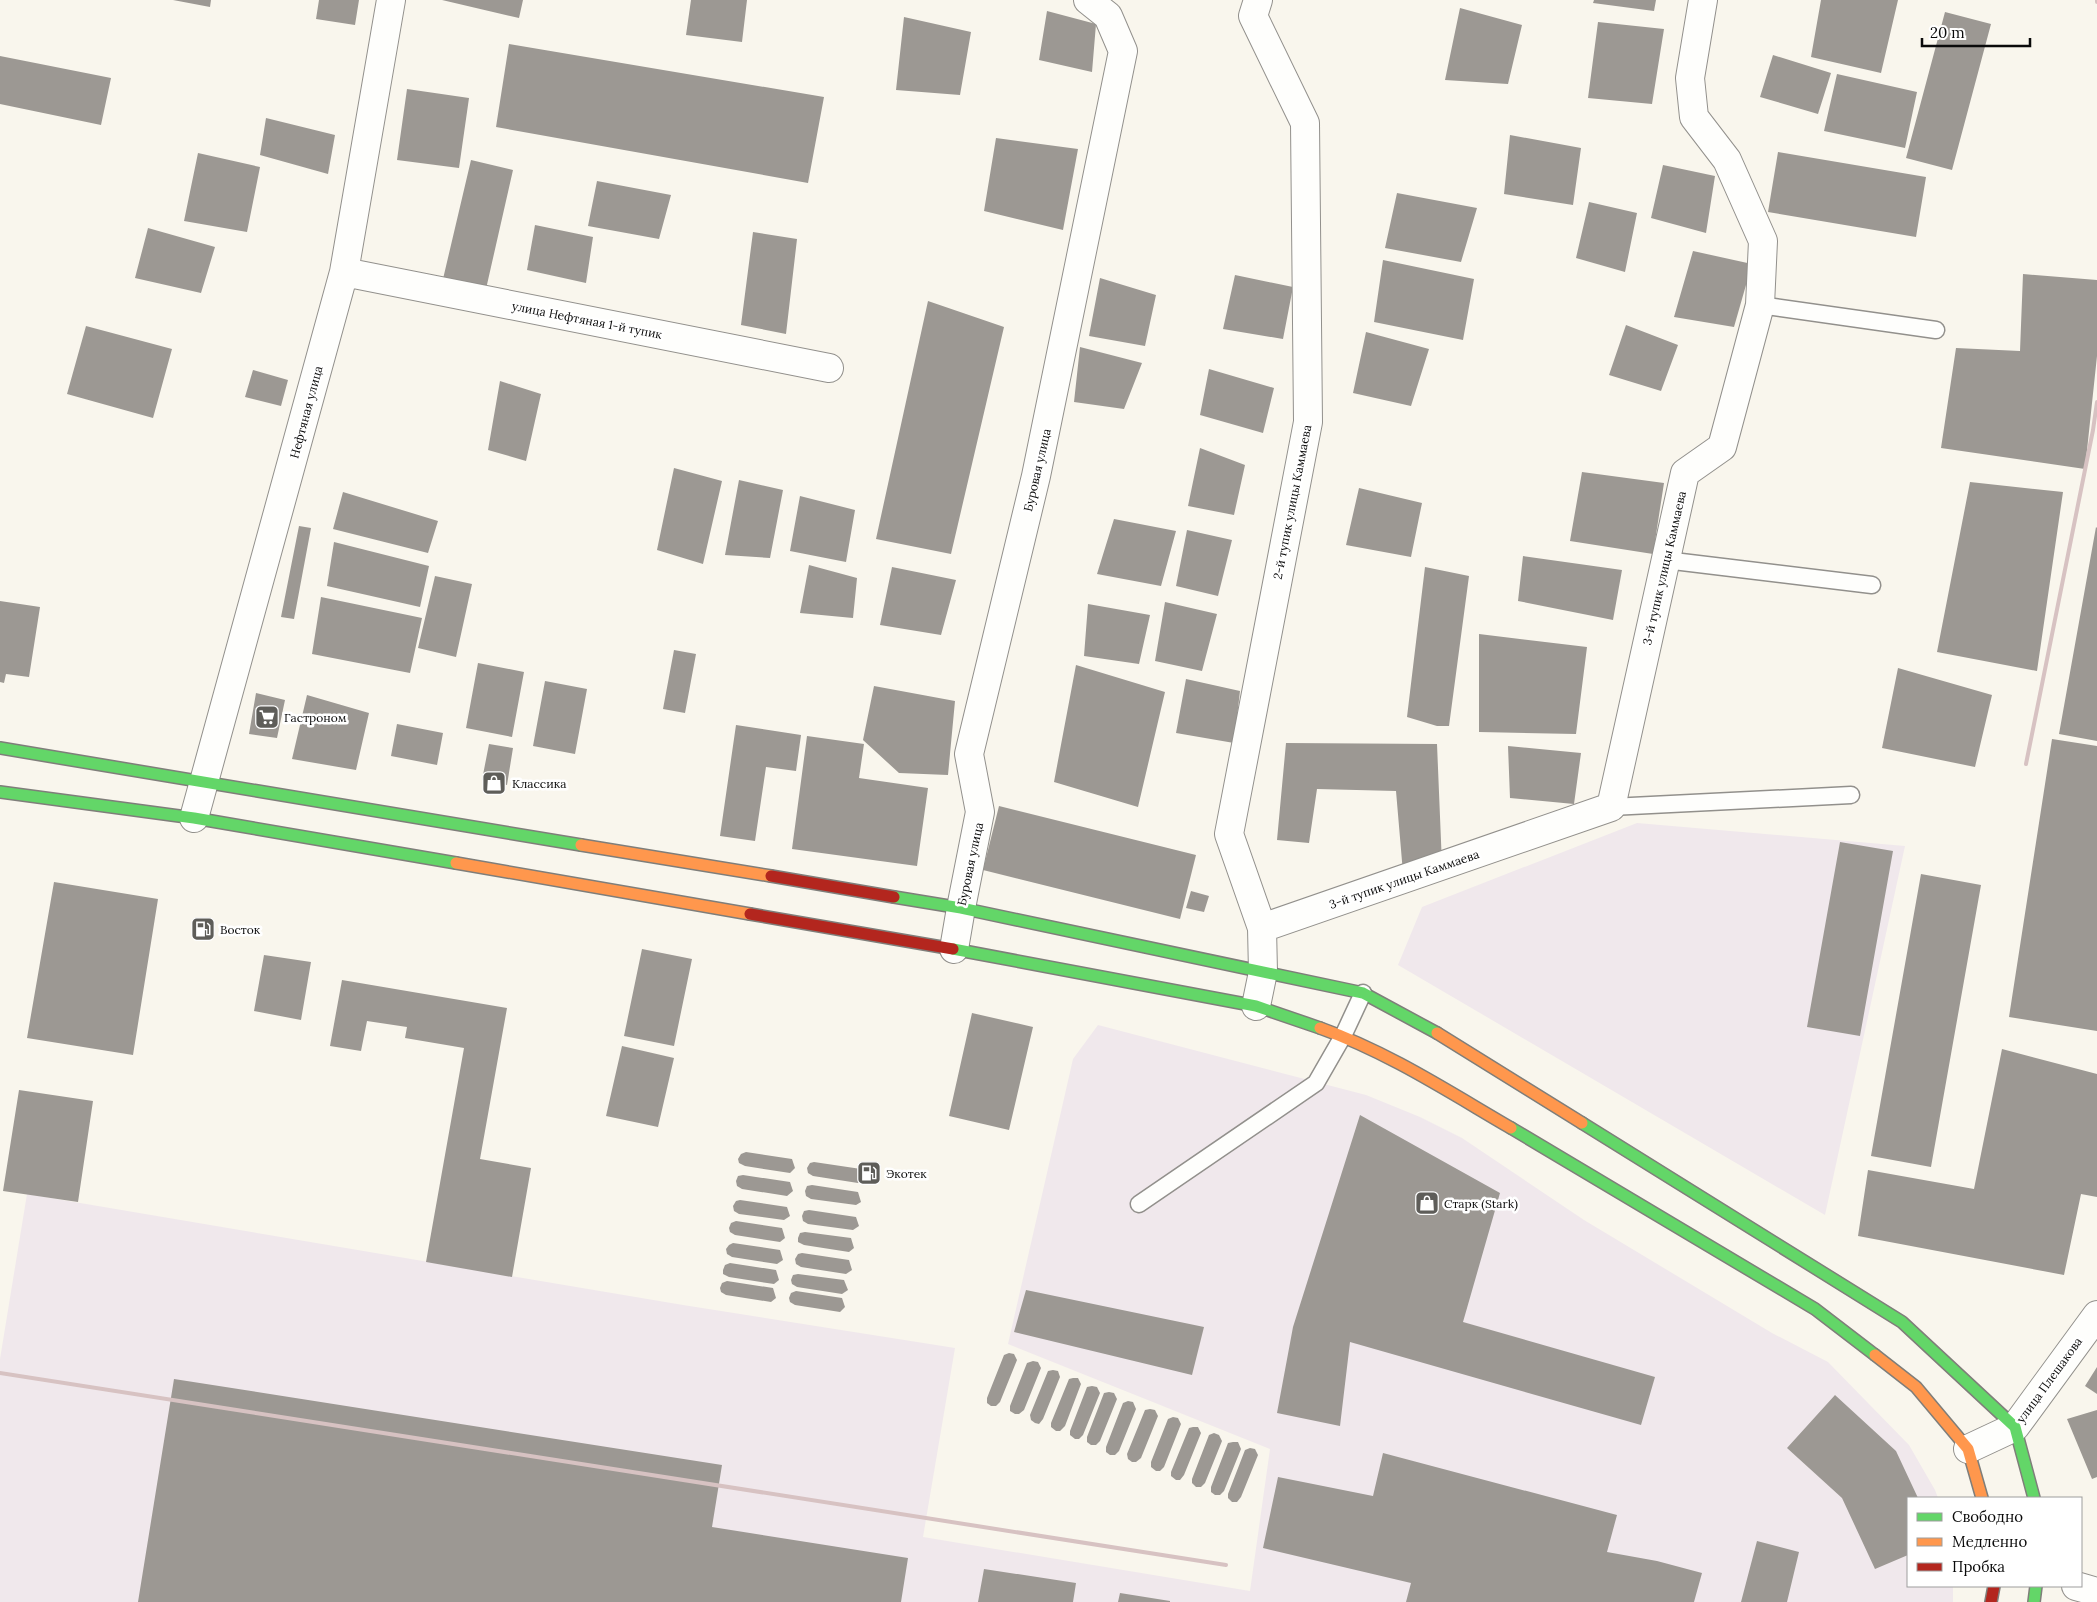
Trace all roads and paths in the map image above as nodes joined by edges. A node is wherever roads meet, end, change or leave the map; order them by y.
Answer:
1 (390, 0) edge
2 (1088, 0) edge
3 (1258, 0) edge
4 (1703, 0) edge
5 (344, 272) junction
6 (1760, 306) junction
7 (1936, 330) dead end
8 (830, 368) dead end
9 (1665, 560) junction
10 (1872, 585) dead end
11 (0, 748) edge
12 (205, 781) junction
13 (0, 792) edge
14 (1851, 795) dead end
15 (1611, 807) junction
16 (194, 818) junction
17 (961, 908) junction
18 (1262, 928) junction
19 (954, 949) junction
20 (1263, 972) junction
21 (1363, 993) junction
22 (1256, 1006) junction
23 (1343, 1036) junction
24 (1139, 1204) dead end
25 (2097, 1316) edge
26 (2015, 1427) junction
27 (1968, 1449) junction
28 (1982, 1497) edge
29 (2034, 1497) edge
30 (1994, 1587) edge
31 (2036, 1587) edge
32 (2080, 1587) edge
33 (2097, 1592) edge
34 (1991, 1602) edge
35 (2034, 1602) edge

1 - 5 street, Нефтяная улица
2 - 17 street, Буровая улица
3 - 18 street, 2-й тупик улицы Каммаева
4 - 6 street, 3-й тупик улицы Каммаева
5 - 8 street, улица Нефтяная 1-й тупик
5 - 12 street, Нефтяная улица
6 - 7 lane
6 - 9 street, 3-й тупик улицы Каммаева
9 - 10 lane
9 - 15 street, 3-й тупик улицы Каммаева
11 - 12 main road
12 - 16 street, Нефтяная улица
12 - 17 main road
13 - 16 main road
14 - 15 lane
15 - 18 street, 3-й тупик улицы Каммаева
16 - 19 main road
17 - 19 street, Буровая улица
17 - 20 main road
18 - 20 street, 2-й тупик улицы Каммаева
19 - 22 main road
20 - 21 main road
20 - 22 street, 2-й тупик улицы Каммаева
21 - 23 lane
21 - 26 main road
22 - 23 main road
23 - 24 lane
23 - 27 main road
25 - 26 street, улица Плешакова
26 - 27 street, улица Плешакова
26 - 29 main road
27 - 28 main road
30 - 34 main road
31 - 35 main road
32 - 33 street

